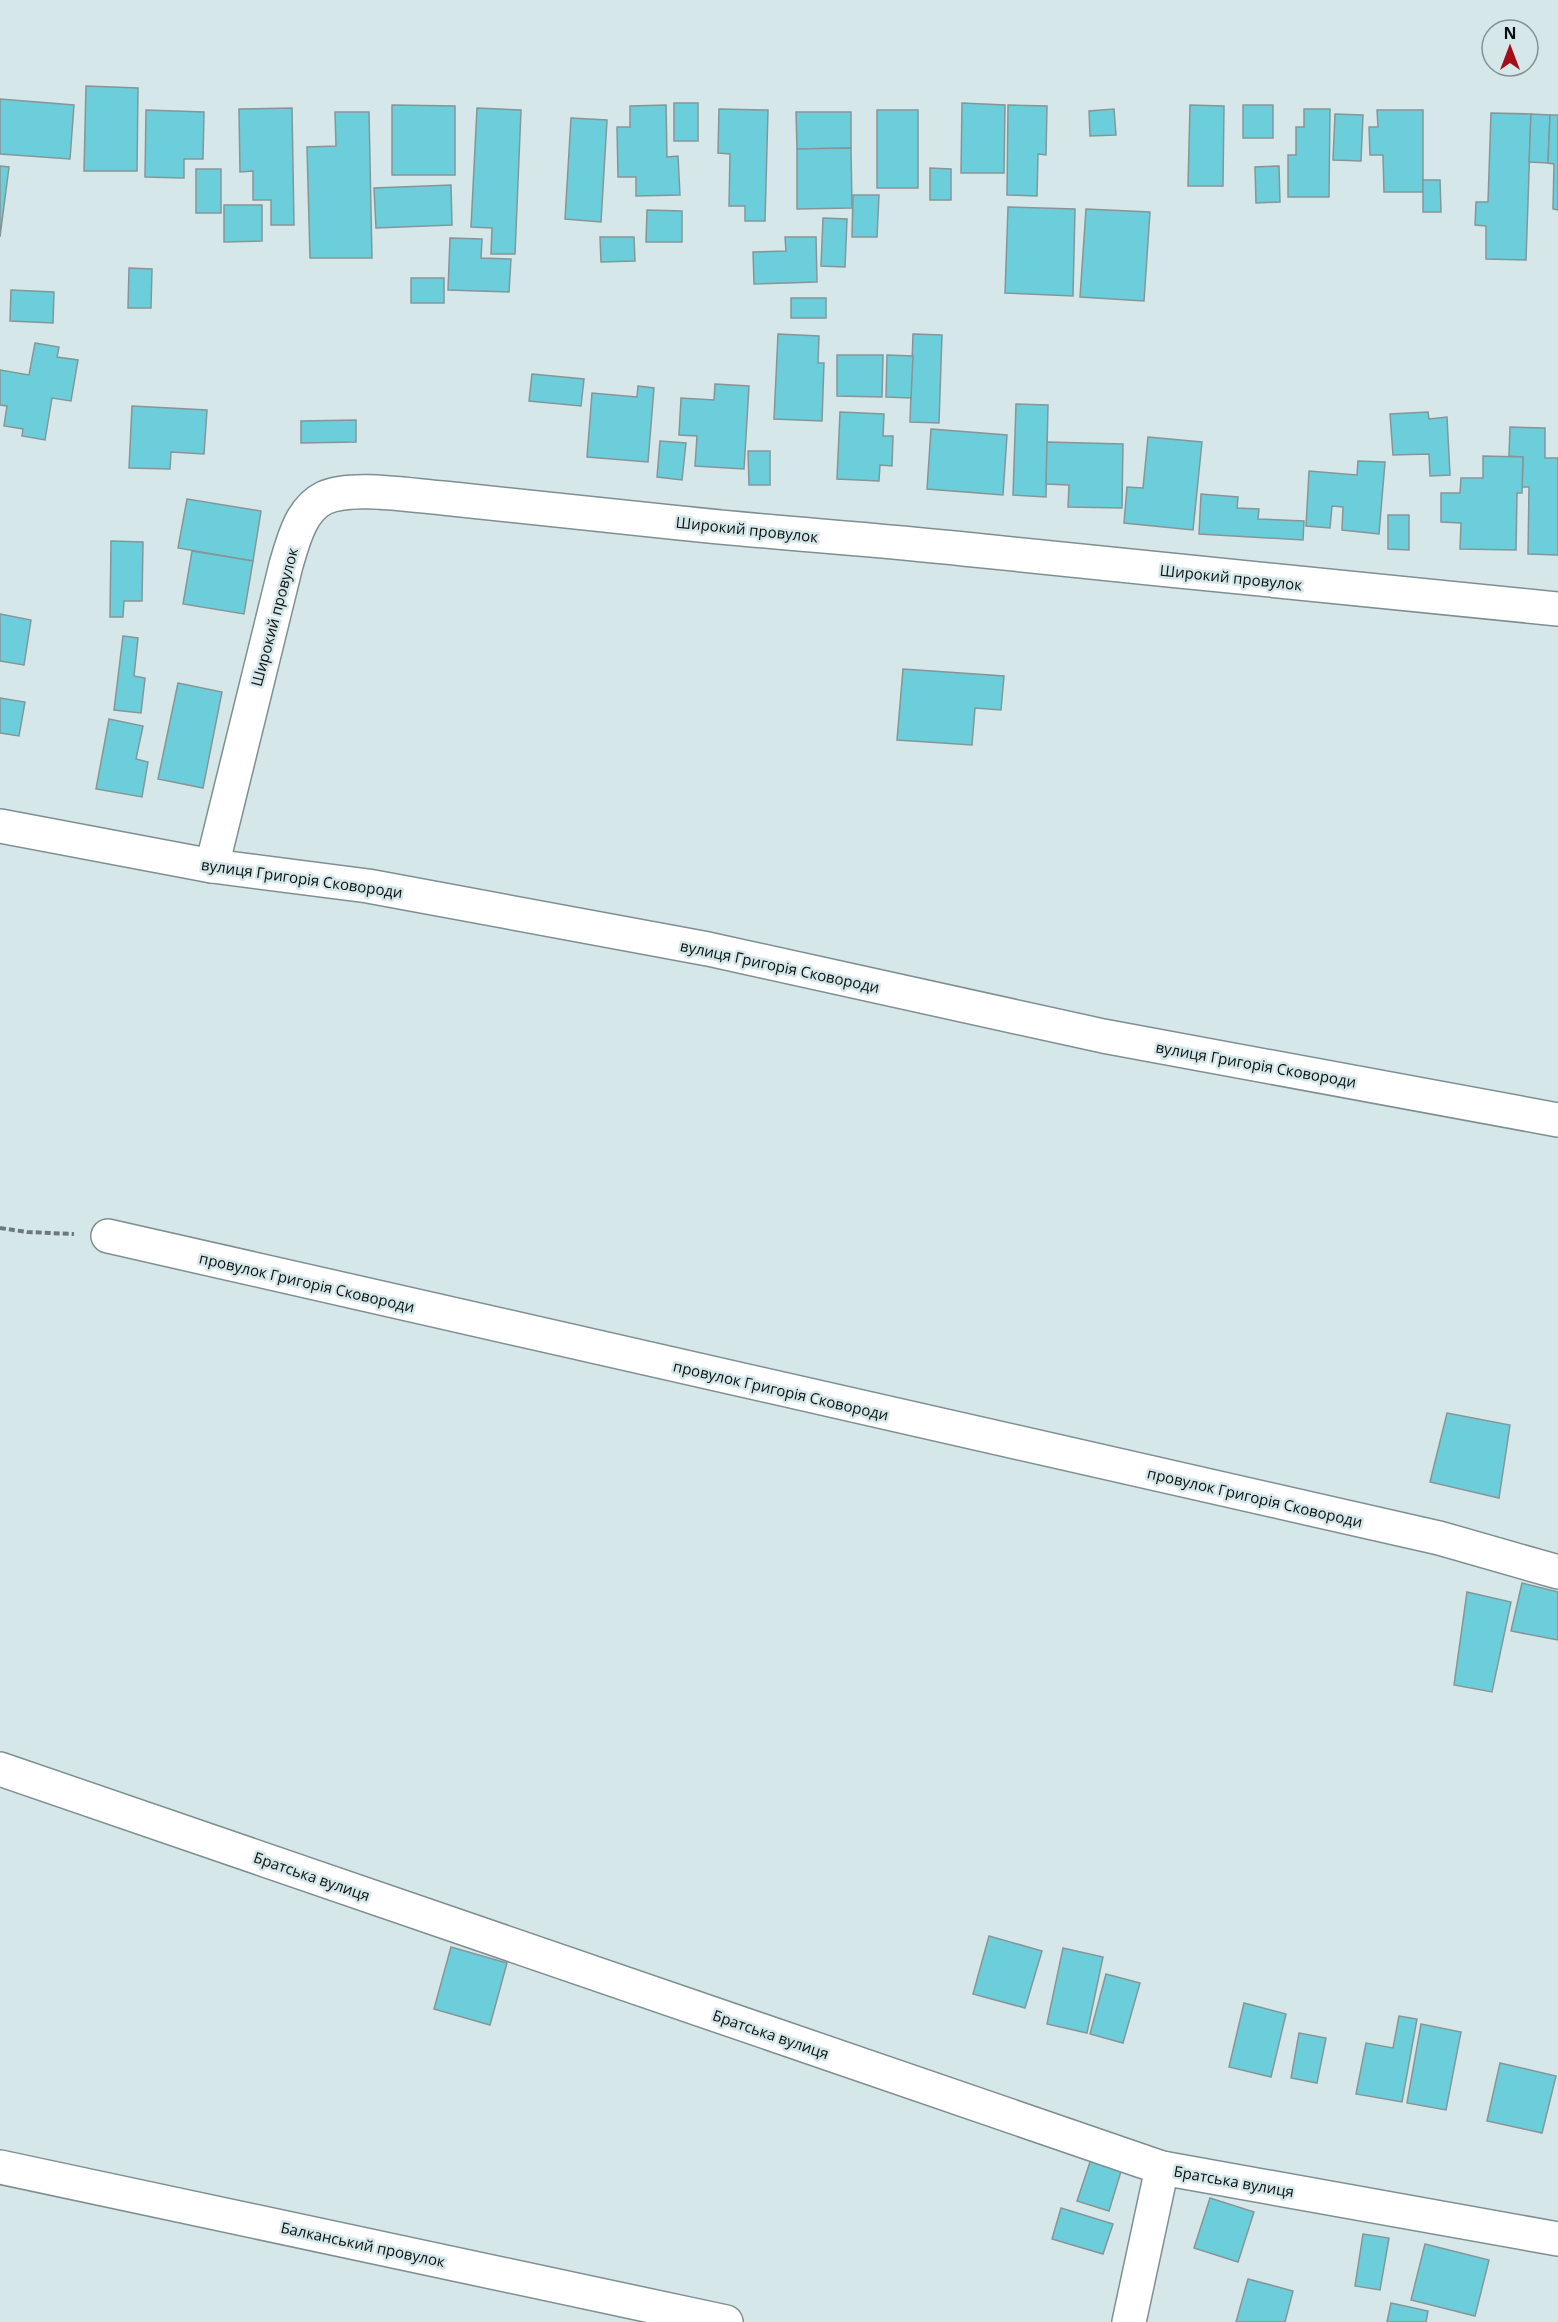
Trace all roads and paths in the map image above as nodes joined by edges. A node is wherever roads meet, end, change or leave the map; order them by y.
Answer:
1 (1558, 609) edge
2 (0, 826) edge
3 (212, 866) junction
4 (1558, 1120) edge
5 (0, 1228) edge
6 (108, 1236) joint
7 (1558, 1572) edge
8 (0, 1769) edge
9 (0, 2167) edge
10 (1162, 2168) junction
11 (1558, 2239) edge
12 (726, 2322) edge
13 (1130, 2322) edge

1 - 3 street, Широкий провулок
2 - 3 street, вулиця Григорія Сковороди
3 - 4 street, вулиця Григорія Сковороди
5 - 6 path
6 - 7 street, провулок Григорія Сковороди
8 - 10 street, Братська вулиця
9 - 12 street, Балканський провулок
10 - 11 street, Братська вулиця
10 - 13 street

